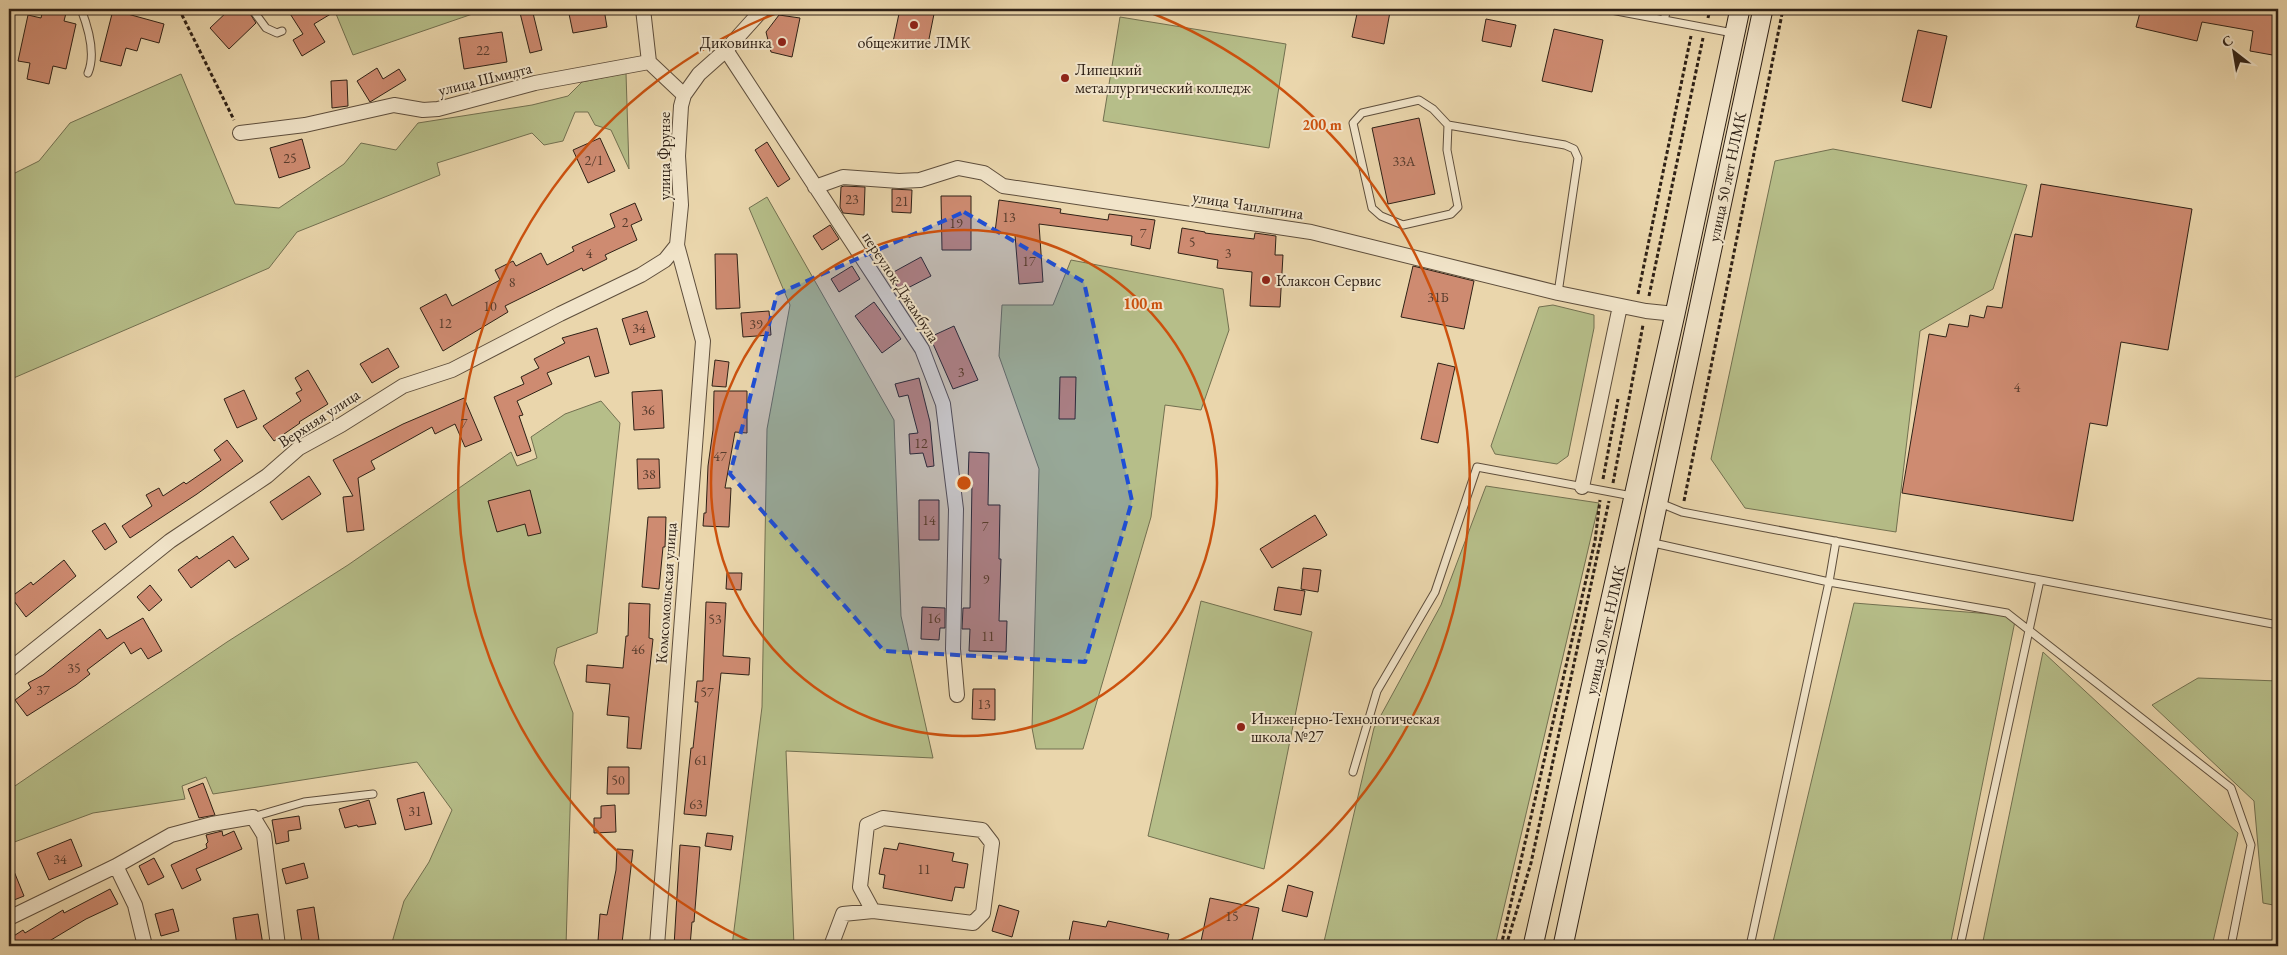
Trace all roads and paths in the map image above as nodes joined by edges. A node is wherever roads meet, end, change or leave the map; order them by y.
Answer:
1 (81, 9) edge
2 (179, 9) edge
3 (252, 9) edge
4 (643, 9) edge
5 (763, 9) edge
6 (1606, 9) edge
7 (1667, 9) edge
8 (1710, 9) edge
9 (1740, 9) edge
10 (1763, 9) edge
11 (1783, 9) edge
12 (1664, 20) junction
13 (1706, 28) junction
14 (282, 30) dead end
15 (1735, 33) junction
16 (726, 50) junction
17 (649, 62) junction
18 (88, 73) dead end
19 (684, 95) junction
20 (1448, 125) junction
21 (240, 133) joint
22 (815, 187) junction
23 (677, 245) junction
24 (1558, 293) junction
25 (1620, 306) junction
26 (1646, 311) junction
27 (1675, 314) junction
28 (1692, 345) junction
29 (1582, 487) junction
30 (1611, 492) junction
31 (1635, 496) junction
32 (1657, 502) junction
33 (1682, 512) junction
34 (1836, 541) junction
35 (1649, 542) junction
36 (2040, 580) junction
37 (1829, 582) junction
38 (2278, 625) edge
39 (2029, 630) junction
40 (9, 670) edge
41 (957, 695) dead end
42 (1353, 772) dead end
43 (373, 794) dead end
44 (253, 816) junction
45 (116, 866) junction
46 (873, 911) junction
47 (9, 918) edge
48 (145, 946) edge
49 (278, 946) edge
50 (657, 946) edge
51 (831, 946) edge
52 (1506, 946) edge
53 (1533, 946) edge
54 (1563, 946) edge
55 (1750, 946) edge
56 (1960, 946) edge
57 (2231, 946) edge

1 - 18 lane
2 - 21 path
3 - 14 lane
4 - 17 street
5 - 16 street, улица Фрунзе
6 - 12 lane
7 - 12 lane
8 - 13 path
9 - 15 main road, улица 50 лет НЛМК
10 - 28 main road, улица 50 лет НЛМК
11 - 33 path
12 - 13 lane
13 - 15 lane
13 - 26 path
15 - 27 main road, улица 50 лет НЛМК
16 - 19 street, улица Фрунзе
16 - 22 street, переулок Джамбула
17 - 19 street
17 - 21 street, улица Шмидта
19 - 23 street, улица Фрунзе
20 - 20 lane
20 - 24 lane
22 - 24 street, улица Чаплыгина
22 - 41 street, переулок Джамбула
23 - 40 street, Верхняя улица
23 - 50 street, Комсомольская улица
24 - 25 street, улица Чаплыгина
25 - 26 street, улица Чаплыгина
25 - 29 street
26 - 27 street, улица Чаплыгина
26 - 30 path
27 - 28 main road, улица 50 лет НЛМК
27 - 31 main road, улица 50 лет НЛМК
28 - 32 main road, улица 50 лет НЛМК
29 - 30 lane
29 - 42 lane
30 - 31 lane
30 - 52 path
31 - 53 main road, улица 50 лет НЛМК
32 - 33 lane
32 - 35 main road, улица 50 лет НЛМК
33 - 34 lane
34 - 36 lane
34 - 37 lane
35 - 37 lane
35 - 54 main road, улица 50 лет НЛМК
36 - 38 lane
36 - 39 lane
37 - 39 lane
37 - 55 lane
39 - 56 lane
39 - 57 lane
43 - 44 lane
44 - 45 street
44 - 49 street
45 - 47 street
45 - 48 street
46 - 46 street
46 - 51 street

